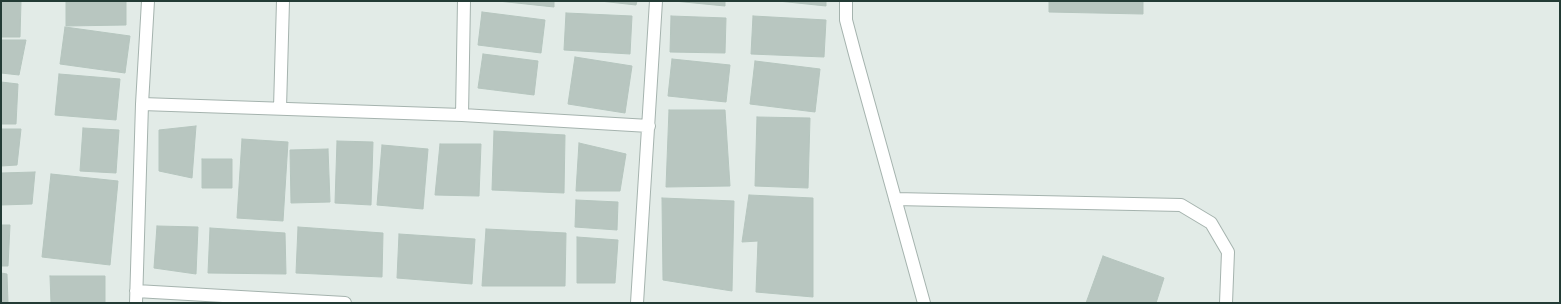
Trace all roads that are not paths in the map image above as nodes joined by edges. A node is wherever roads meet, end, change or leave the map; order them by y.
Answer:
1 (148, 1) edge
2 (283, 1) edge
3 (464, 1) edge
4 (656, 1) edge
5 (846, 1) edge
6 (142, 104) junction
7 (280, 108) junction
8 (462, 115) junction
9 (650, 126) junction
10 (895, 199) junction
11 (136, 297) edge
12 (314, 302) edge
13 (345, 303) edge
14 (637, 303) edge
15 (924, 303) edge
16 (1226, 303) edge

1 - 6 street
2 - 7 street
3 - 8 street
4 - 9 street
5 - 10 street
6 - 7 street
6 - 11 street
7 - 8 street
8 - 9 street
9 - 14 street
10 - 15 street
10 - 16 street
11 - 12 street
12 - 13 street

